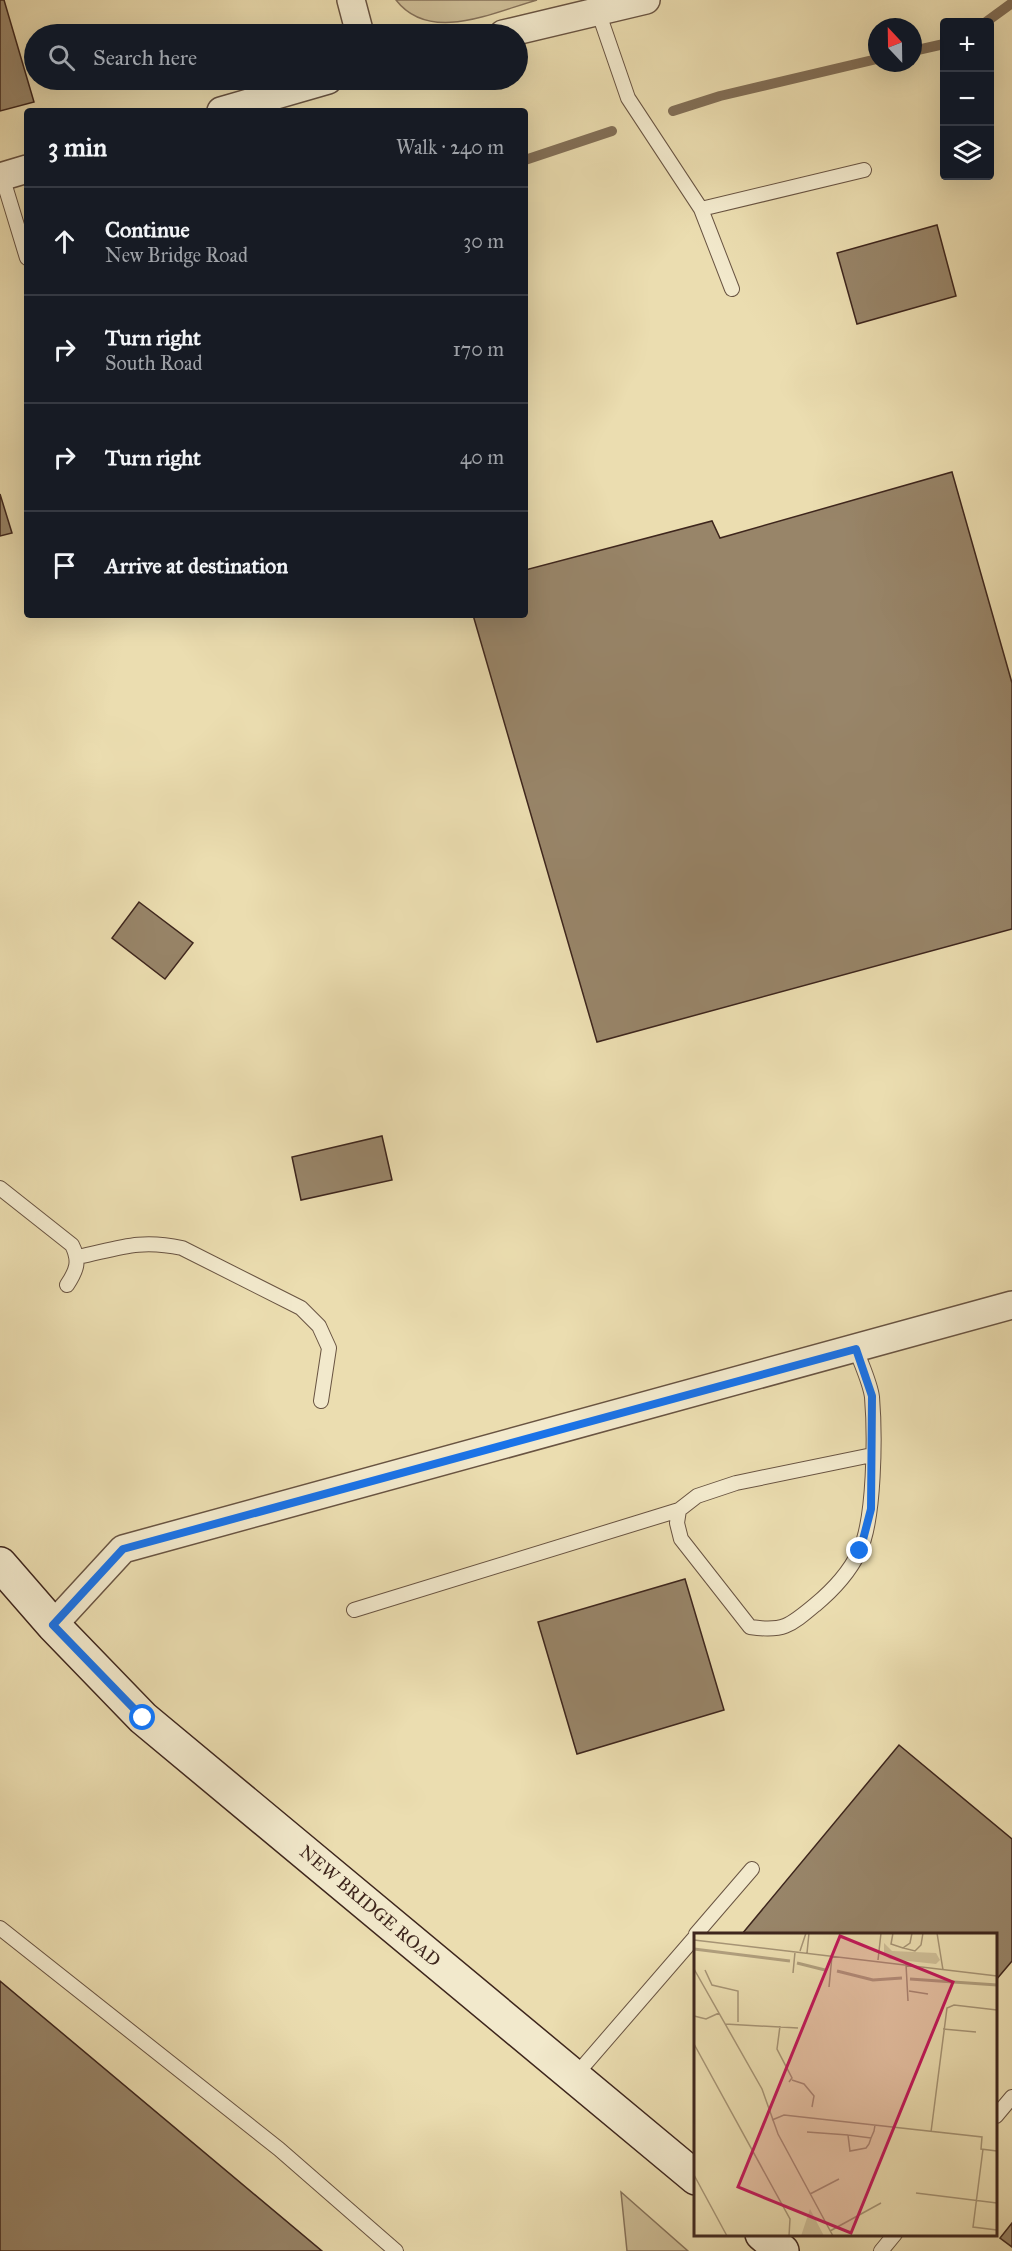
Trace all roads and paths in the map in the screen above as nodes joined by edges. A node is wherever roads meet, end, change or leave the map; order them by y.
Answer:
1 (351, 0) edge
2 (646, 0) edge
3 (598, 12) junction
4 (357, 24) edge
5 (528, 28) edge
6 (293, 90) edge
7 (232, 108) edge
8 (864, 170) dead end
9 (10, 174) edge
10 (700, 209) junction
11 (24, 243) edge
12 (732, 289) dead end
13 (0, 1188) edge
14 (78, 1257) junction
15 (67, 1285) dead end
16 (1012, 1305) edge
17 (856, 1349) junction
18 (321, 1401) dead end
19 (872, 1455) junction
20 (679, 1510) junction
21 (0, 1564) edge
22 (354, 1610) dead end
23 (53, 1625) junction
24 (752, 1869) dead end
25 (0, 1928) edge
26 (698, 1933) edge
27 (694, 1937) edge
28 (574, 2077) junction
29 (1012, 2097) edge
30 (997, 2115) edge
31 (694, 2176) edge
32 (763, 2236) edge
33 (895, 2236) edge
34 (396, 2251) edge
35 (782, 2251) edge
36 (881, 2251) edge

1 - 4 street
2 - 3 street
3 - 5 street
3 - 10 lane
6 - 7 street
8 - 10 lane
9 - 11 lane
10 - 12 lane
13 - 14 lane
14 - 15 lane
14 - 18 lane
16 - 17 street
17 - 19 lane
17 - 23 street
19 - 20 lane
19 - 20 lane
20 - 22 lane
21 - 23 street, NEW BRIDGE ROAD
23 - 28 street, NEW BRIDGE ROAD
24 - 26 lane
25 - 34 lane
27 - 28 lane
28 - 31 street, NEW BRIDGE ROAD
29 - 30 lane
32 - 35 street
33 - 36 lane

